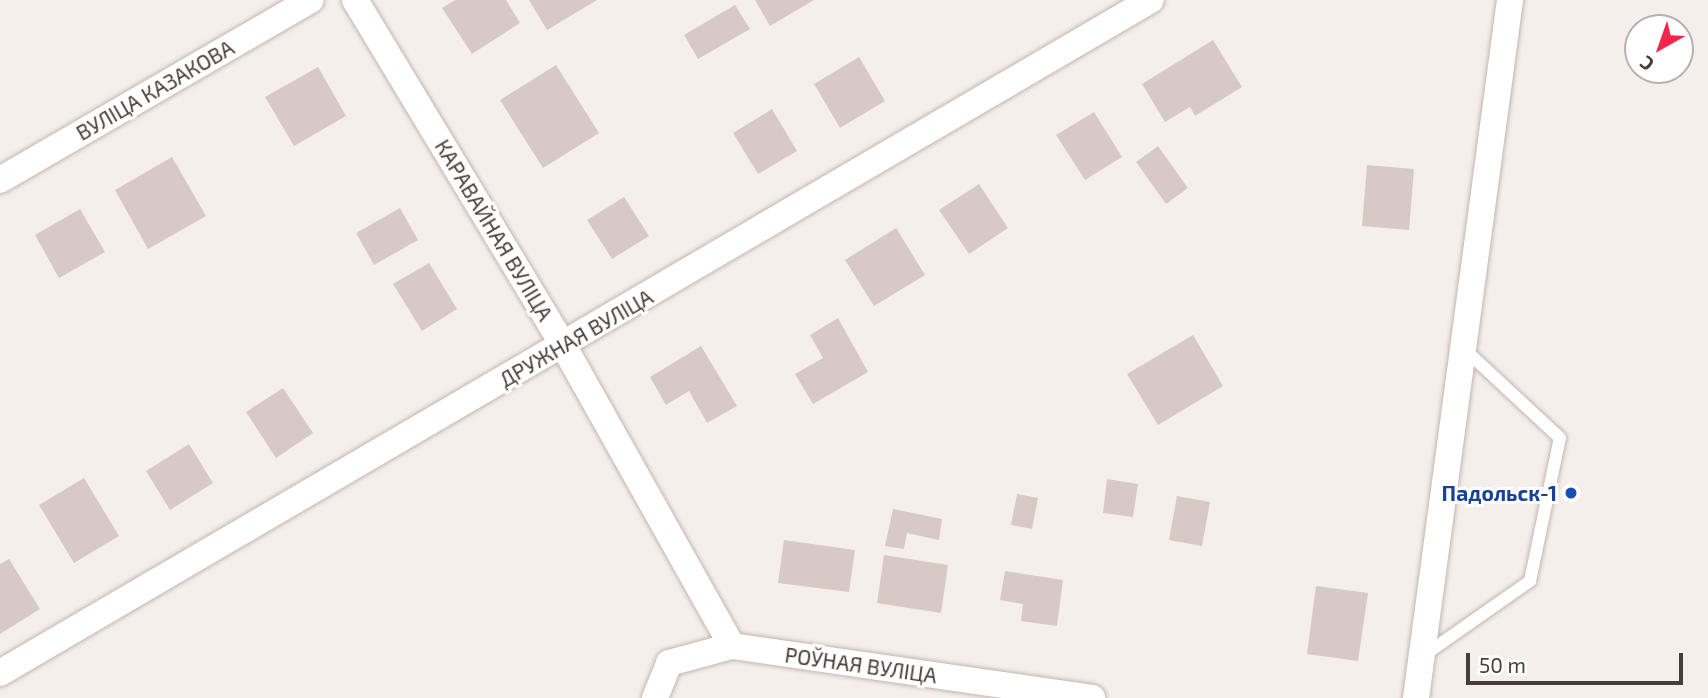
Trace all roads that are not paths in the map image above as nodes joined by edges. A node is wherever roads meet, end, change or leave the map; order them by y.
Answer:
1 (311, 0) edge
2 (355, 0) edge
3 (1151, 0) edge
4 (1510, 0) edge
5 (0, 180) edge
6 (563, 345) junction
7 (1463, 347) junction
8 (732, 646) junction
9 (1422, 657) junction
10 (0, 673) edge
11 (655, 698) edge
12 (1092, 698) edge
13 (1416, 698) edge

1 - 5 street, ВУЛІЦА КАЗАКОВА
2 - 6 street, КАРАВАЙНАЯ ВУЛІЦА
3 - 6 street, ДРУЖНАЯ ВУЛІЦА
4 - 7 street
6 - 8 street, КАРАВАЙНАЯ ВУЛІЦА
6 - 10 street, ДРУЖНАЯ ВУЛІЦА
7 - 9 street
7 - 9 lane
8 - 11 street, РОЎНАЯ ВУЛІЦА
8 - 12 street, РОЎНАЯ ВУЛІЦА
9 - 13 street

